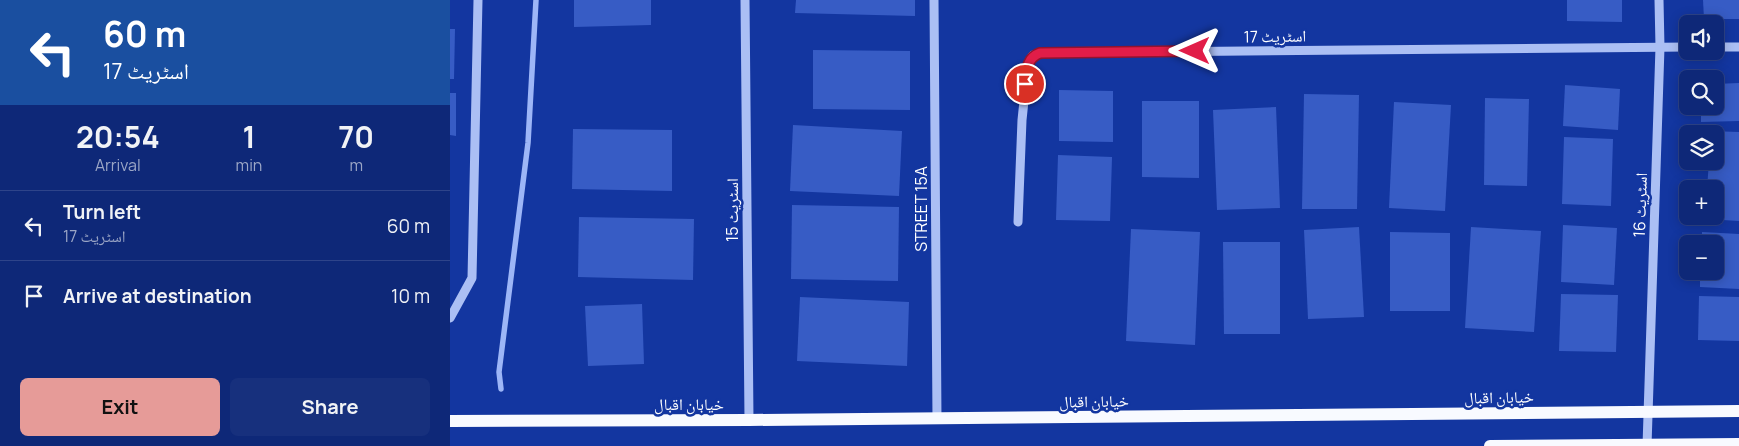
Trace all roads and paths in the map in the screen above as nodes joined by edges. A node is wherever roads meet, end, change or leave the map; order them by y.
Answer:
1 (478, 0) edge
2 (746, 0) edge
3 (934, 0) edge
4 (1659, 0) edge
5 (1660, 47) junction
6 (1679, 47) edge
7 (1724, 47) edge
8 (1739, 47) edge
9 (1018, 222) dead end
10 (450, 318) edge
11 (1648, 411) junction
12 (1739, 411) edge
13 (938, 419) junction
14 (749, 420) junction
15 (450, 421) edge
16 (1739, 444) edge
17 (1647, 445) edge
18 (1490, 446) edge

1 - 10 street
2 - 14 street, اسٹریٹ 15
3 - 13 street, STREET 15A
4 - 5 street, اسٹریٹ 16
5 - 6 street, اسٹریٹ 17
5 - 9 street, اسٹریٹ 17
5 - 11 street, اسٹریٹ 16
7 - 8 street
11 - 12 main road, خیابان اقبال
11 - 13 main road, خیابان اقبال
11 - 17 street, اسٹریٹ 16
13 - 14 main road, خیابان اقبال
14 - 15 main road, خیابان اقبال
16 - 17 main road
17 - 18 main road

